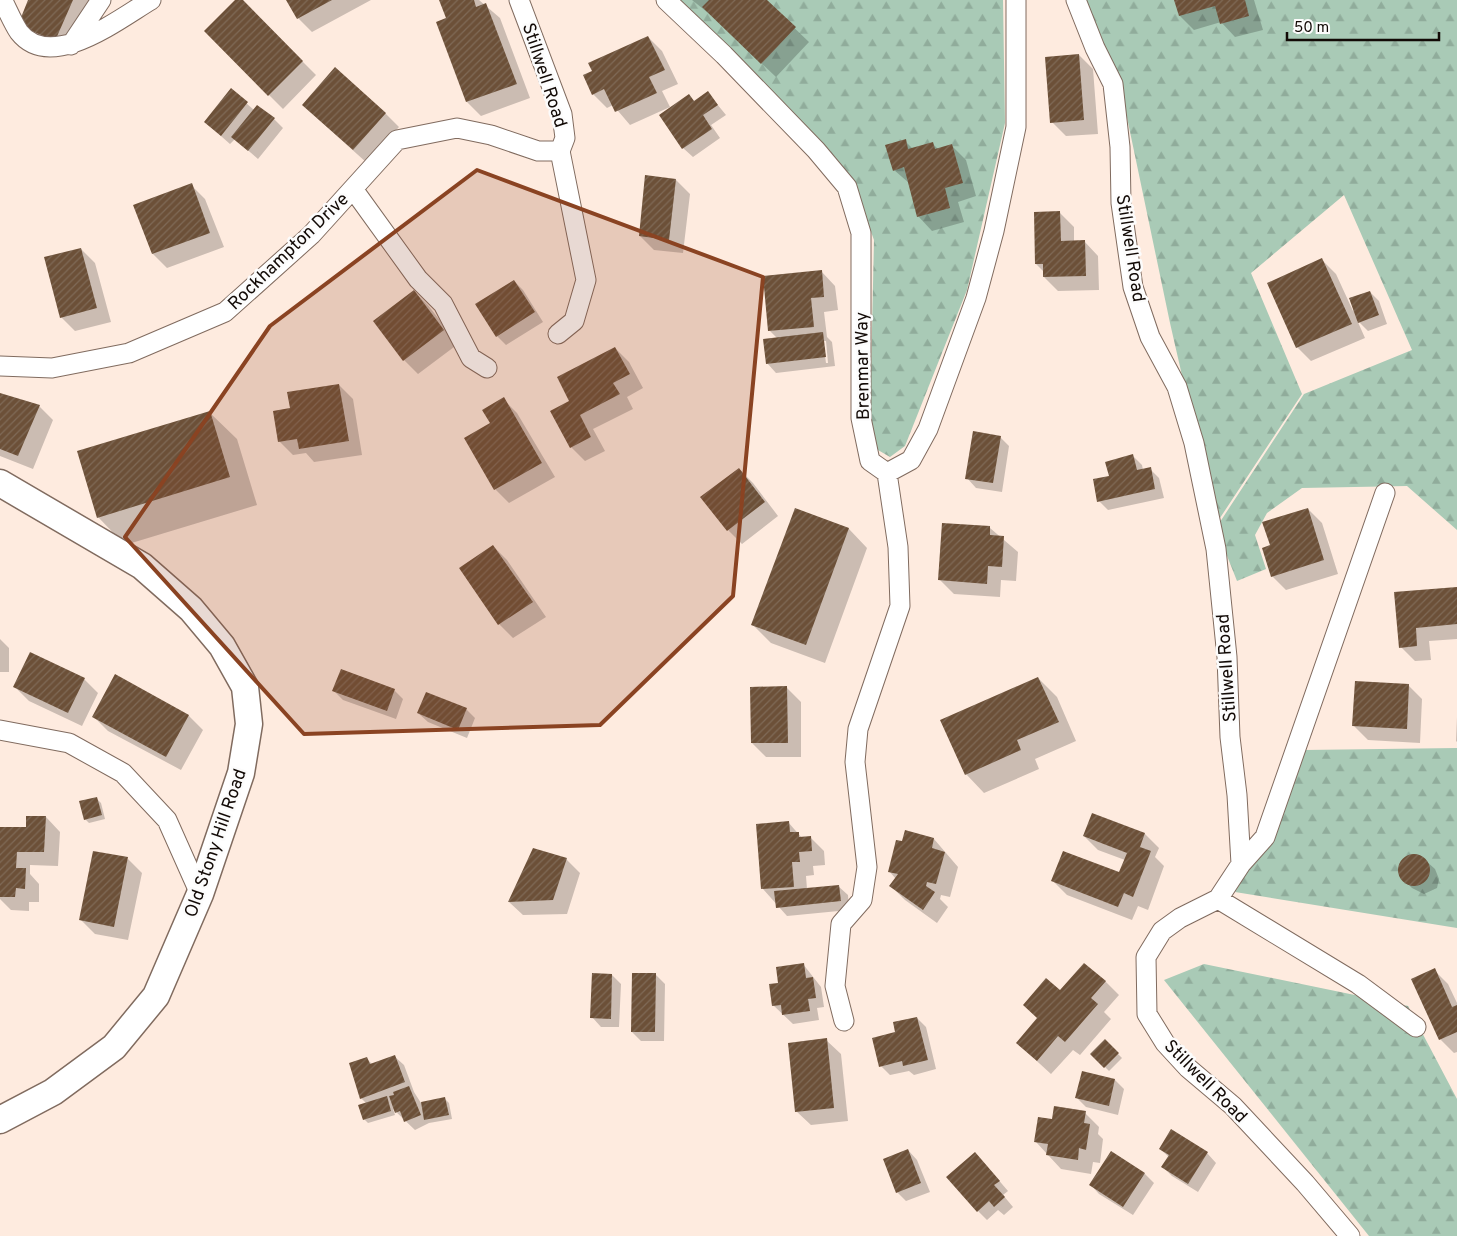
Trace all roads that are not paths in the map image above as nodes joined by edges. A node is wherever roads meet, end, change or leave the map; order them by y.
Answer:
1 (101, 0) edge
2 (151, 0) edge
3 (520, 0) edge
4 (666, 0) edge
5 (1016, 0) edge
6 (1076, 0) edge
7 (3, 1) edge
8 (71, 45) junction
9 (560, 151) junction
10 (353, 189) junction
11 (558, 334) dead end
12 (0, 366) edge
13 (487, 368) dead end
14 (887, 473) junction
15 (0, 483) edge
16 (1385, 493) dead end
17 (0, 730) edge
18 (1241, 864) junction
19 (200, 894) junction
20 (1218, 899) junction
21 (844, 1021) dead end
22 (1416, 1027) dead end
23 (0, 1120) edge
24 (1350, 1236) edge

1 - 8 street
2 - 8 street
3 - 9 street, Stillwell Road
4 - 14 street, Brenmar Way
5 - 14 street
6 - 18 street, Stillwell Road
7 - 8 street
9 - 10 street, Rockhampton Drive
9 - 11 street, Stillwell Road
10 - 12 street, Rockhampton Drive
10 - 13 street
14 - 21 street
15 - 19 street, Old Stony Hill Road
16 - 18 street
17 - 19 street
18 - 20 street
19 - 23 street, Old Stony Hill Road
20 - 22 street
20 - 24 street, Stillwell Road

